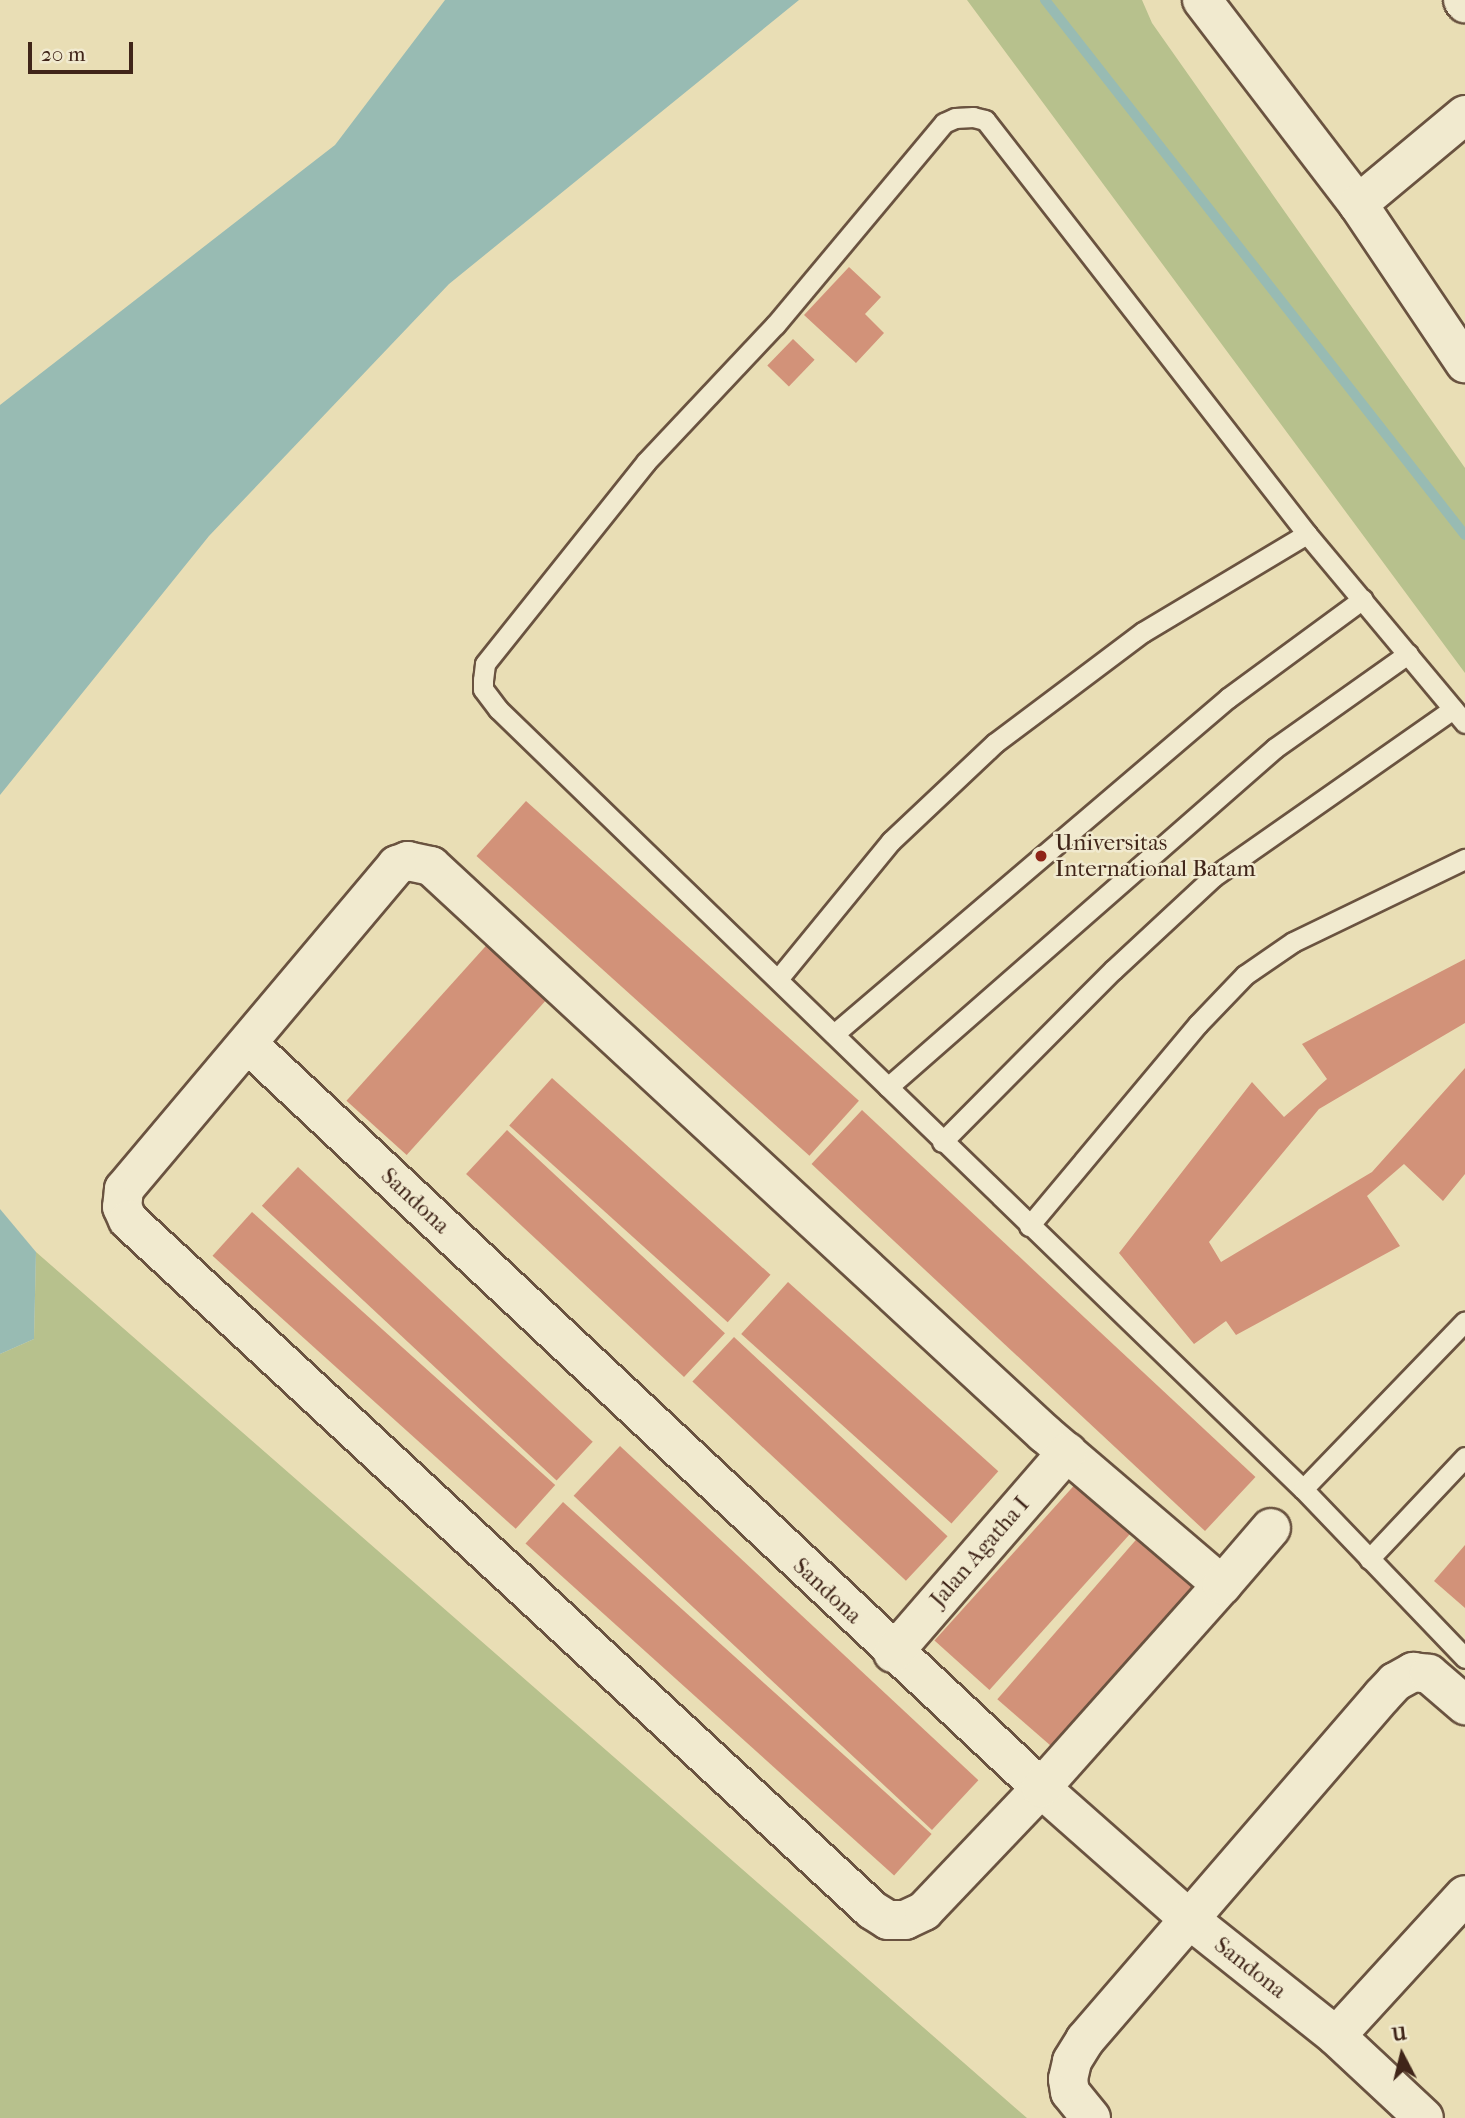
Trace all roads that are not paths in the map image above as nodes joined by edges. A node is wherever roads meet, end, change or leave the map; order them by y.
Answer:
1 (1202, 0) edge
2 (1465, 115) edge
3 (1358, 204) junction
4 (1465, 362) edge
5 (1307, 534) junction
6 (1363, 599) junction
7 (1408, 654) junction
8 (1459, 716) edge
9 (1465, 859) edge
10 (778, 979) junction
11 (834, 1034) junction
12 (248, 1044) junction
13 (888, 1087) junction
14 (942, 1142) junction
15 (1029, 1226) junction
16 (1465, 1321) edge
17 (1066, 1452) junction
18 (1465, 1457) edge
19 (1303, 1489) junction
20 (1271, 1528) dead end
21 (1369, 1559) junction
22 (1222, 1585) junction
23 (893, 1653) junction
24 (1465, 1658) edge
25 (1465, 1705) edge
26 (1041, 1788) junction
27 (1465, 1895) edge
28 (1189, 1919) junction
29 (1336, 2036) junction
30 (1091, 2118) edge
31 (1424, 2118) edge

1 - 3 street
2 - 3 street
3 - 4 street
5 - 6 lane
5 - 10 lane
5 - 10 lane
6 - 7 lane
6 - 11 lane
7 - 8 lane
7 - 13 lane
8 - 14 lane
9 - 15 lane
10 - 11 lane
11 - 13 lane
12 - 17 street
12 - 23 street, Sandona
12 - 26 street
13 - 14 lane
14 - 15 lane
15 - 19 lane
16 - 19 lane
17 - 22 street
17 - 23 street, Jalan Agatha I
18 - 21 lane
19 - 21 lane
20 - 22 street
21 - 24 lane
22 - 26 street
23 - 26 street, Sandona
25 - 28 street
26 - 28 street, Sandona
27 - 29 street
28 - 29 street, Sandona
28 - 30 street
29 - 31 street, Sandona

